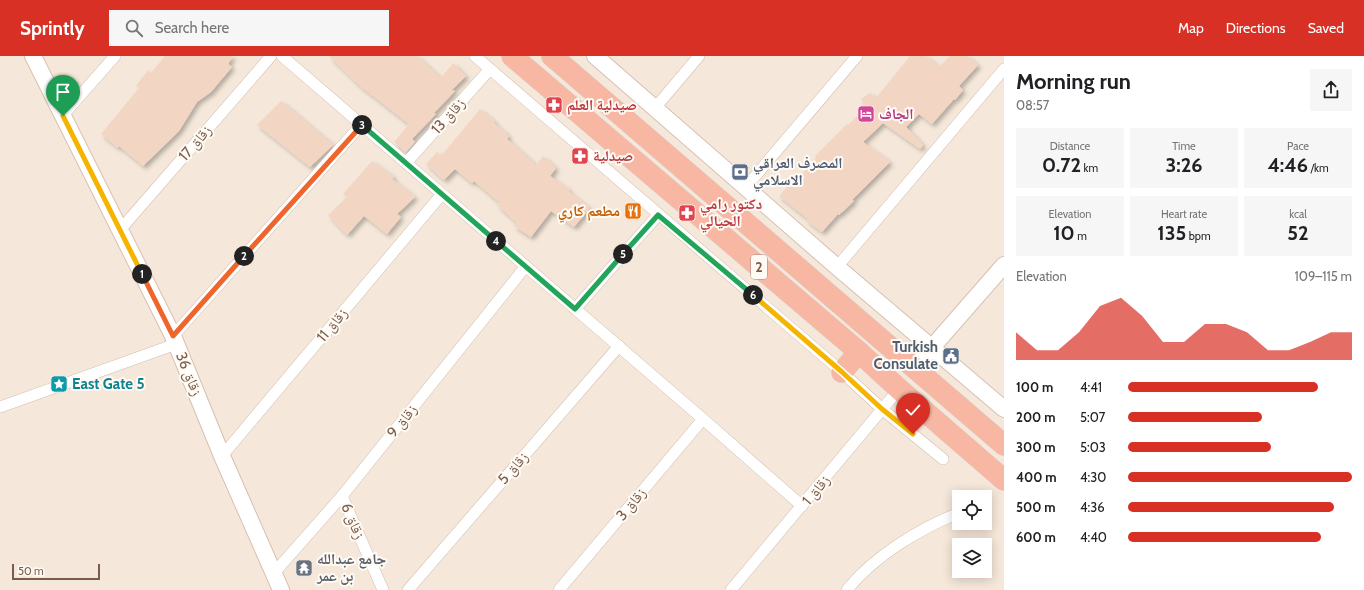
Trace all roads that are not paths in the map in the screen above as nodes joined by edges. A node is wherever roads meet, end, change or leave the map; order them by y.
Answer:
1 (33, 56) edge
2 (115, 56) edge
3 (271, 56) edge
4 (282, 56) edge
5 (475, 56) edge
6 (512, 56) edge
7 (552, 56) edge
8 (595, 56) edge
9 (698, 56) edge
10 (857, 56) edge
11 (490, 69) junction
12 (1004, 69) edge
13 (655, 108) junction
14 (63, 116) junction
15 (362, 125) junction
16 (406, 163) junction
17 (746, 187) junction
18 (442, 194) junction
19 (658, 215) junction
20 (120, 230) junction
21 (1004, 265) edge
22 (526, 266) junction
23 (836, 267) junction
24 (575, 309) junction
25 (174, 340) junction
26 (619, 346) junction
27 (932, 348) junction
28 (859, 352) junction
29 (914, 368) junction
30 (842, 372) junction
31 (899, 389) junction
32 (0, 407) edge
33 (1004, 408) edge
34 (882, 409) junction
35 (703, 419) junction
36 (1004, 445) edge
37 (222, 456) junction
38 (943, 459) dead end
39 (1004, 480) edge
40 (342, 496) junction
41 (802, 506) junction
42 (952, 516) edge
43 (274, 573) junction
44 (281, 590) edge
45 (383, 590) edge
46 (408, 590) edge
47 (559, 590) edge
48 (731, 590) edge
49 (847, 590) edge

1 - 14 street, زقاق 36
2 - 14 street
3 - 20 street, زقاق 17
4 - 15 street
5 - 11 street
6 - 28 highway, 2
7 - 29 highway, 2
8 - 13 street
9 - 13 street
10 - 17 street
11 - 16 street, زقاق 13
11 - 19 street
12 - 23 street
13 - 17 street
14 - 20 street, زقاق 36
15 - 16 street
15 - 25 street
16 - 18 street
17 - 23 street
18 - 22 street
18 - 37 street, زقاق 11
19 - 24 street
19 - 30 street
20 - 25 street, زقاق 36
21 - 27 street
22 - 24 street
22 - 40 street, زقاق 9
23 - 27 street
24 - 26 street
25 - 32 street
25 - 37 street, زقاق 36
26 - 35 street
26 - 46 street, زقاق 5
27 - 29 street
27 - 33 street
28 - 30 highway
28 - 31 highway, 2
29 - 36 highway, 2
30 - 34 street
31 - 34 street, زقاق 1
31 - 39 highway, 2
34 - 38 street
34 - 41 street, زقاق 1
35 - 41 street
35 - 47 street, زقاق 3
37 - 43 street, زقاق 36
40 - 43 street, زقاق 9
40 - 45 street, زقاق 6
41 - 48 street, زقاق 1
42 - 49 street
43 - 44 street, زقاق 36

